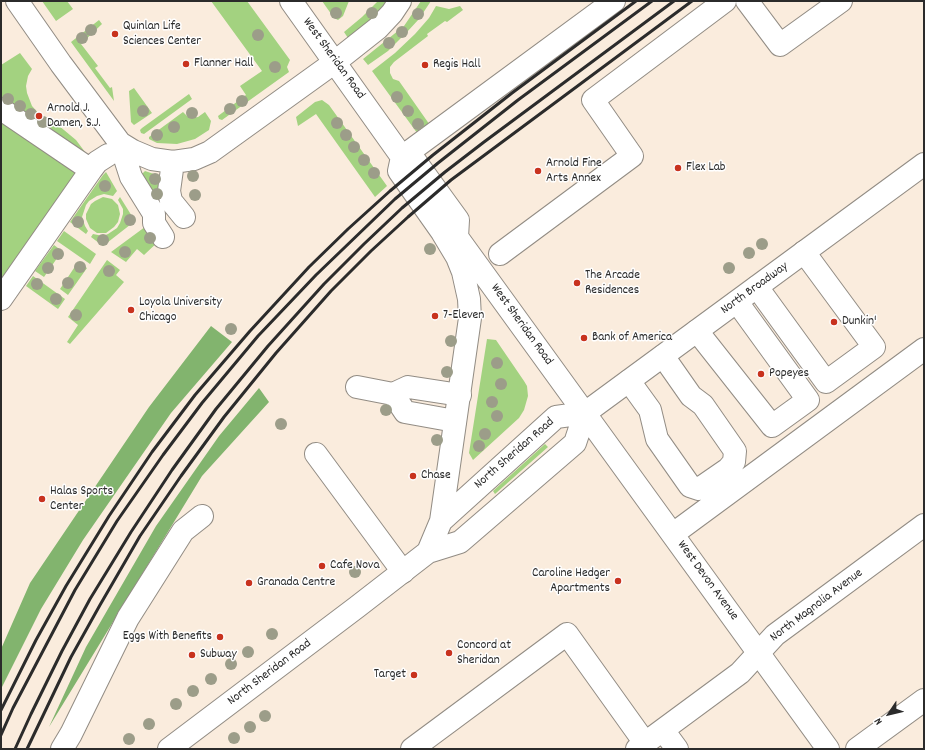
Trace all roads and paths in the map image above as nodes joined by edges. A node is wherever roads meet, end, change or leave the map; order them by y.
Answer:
1 (17, 1) edge
2 (291, 1) edge
3 (400, 1) edge
4 (614, 1) edge
5 (725, 1) edge
6 (747, 1) edge
7 (841, 1) edge
8 (335, 62) junction
9 (1, 109) edge
10 (114, 149) junction
11 (402, 157) junction
12 (924, 164) edge
13 (172, 167) junction
14 (91, 170) junction
15 (450, 234) junction
16 (804, 252) junction
17 (500, 254) dead end
18 (757, 287) junction
19 (1, 299) edge
20 (737, 302) junction
21 (697, 331) junction
22 (924, 349) edge
23 (663, 356) junction
24 (629, 381) junction
25 (358, 387) dead end
26 (393, 394) junction
27 (460, 395) junction
28 (585, 413) junction
29 (455, 421) junction
30 (316, 454) dead end
31 (202, 516) dead end
32 (441, 521) junction
33 (924, 525) edge
34 (673, 534) junction
35 (428, 552) junction
36 (403, 572) junction
37 (758, 653) junction
38 (924, 700) edge
39 (663, 730) junction
40 (68, 744) edge
41 (641, 746) edge
42 (169, 749) edge
43 (412, 749) edge
44 (677, 749) edge
45 (828, 749) edge
46 (857, 749) edge

1 - 10 main road
2 - 8 main road, West Sheridan Road
3 - 8 main road
4 - 11 main road
5 - 17 main road
6 - 7 main road
8 - 11 main road, West Sheridan Road
8 - 13 main road
9 - 14 main road
10 - 13 main road
10 - 13 main road
10 - 14 main road
11 - 15 main road, West Sheridan Road
12 - 16 main road, North Broadway
14 - 19 main road
15 - 27 main road
15 - 28 main road, West Sheridan Road
16 - 18 main road, North Broadway
16 - 18 main road
18 - 20 main road, North Broadway
20 - 21 main road, North Broadway
20 - 21 main road
21 - 23 main road, North Broadway
22 - 34 main road
23 - 24 main road, North Broadway
23 - 24 main road
24 - 28 main road, North Broadway
25 - 26 main road
26 - 27 main road
26 - 29 main road
27 - 29 main road
28 - 32 main road, North Sheridan Road
28 - 34 main road, West Devon Avenue
28 - 35 main road, North Sheridan Road
29 - 32 main road
30 - 36 main road
31 - 40 main road
32 - 35 main road, North Sheridan Road
33 - 37 main road, North Magnolia Avenue
34 - 37 main road, West Devon Avenue
35 - 36 main road, North Sheridan Road
36 - 42 main road, North Sheridan Road
37 - 39 main road, North Magnolia Avenue
37 - 45 main road, West Devon Avenue
38 - 46 main road
39 - 41 main road, North Magnolia Avenue
39 - 44 main road
41 - 43 main road

